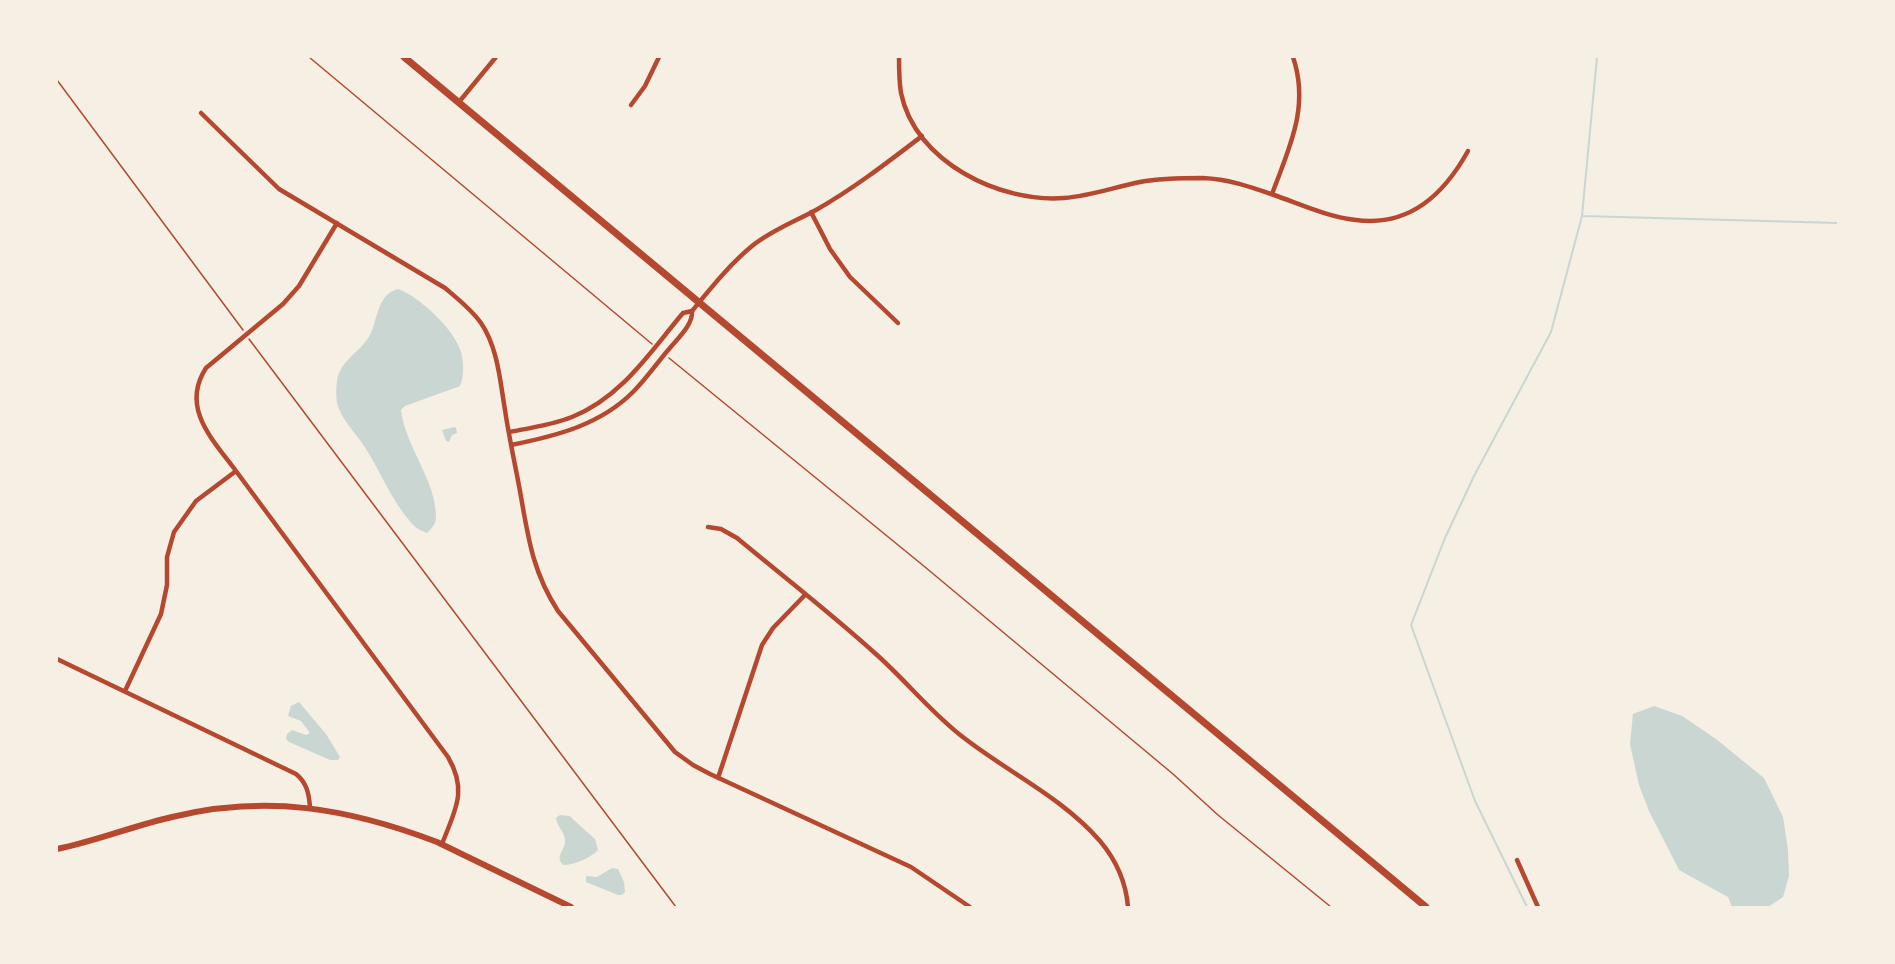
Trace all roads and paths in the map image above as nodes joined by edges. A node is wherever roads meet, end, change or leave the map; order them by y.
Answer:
1 (309, 57) edge
2 (404, 57) edge
3 (496, 57) edge
4 (660, 57) edge
5 (899, 57) edge
6 (1293, 57) edge
7 (57, 80) edge
8 (459, 102) junction
9 (632, 105) dead end
10 (201, 114) dead end
11 (922, 136) junction
12 (1468, 151) dead end
13 (1272, 194) junction
14 (811, 212) junction
15 (337, 223) junction
16 (700, 302) junction
17 (692, 311) junction
18 (898, 323) dead end
19 (243, 330) dead end
20 (249, 338) dead end
21 (652, 344) dead end
22 (667, 356) dead end
23 (633, 375) junction
24 (642, 382) junction
25 (592, 407) junction
26 (598, 417) junction
27 (509, 432) junction
28 (512, 445) junction
29 (236, 471) junction
30 (708, 527) dead end
31 (806, 595) junction
32 (57, 659) edge
33 (125, 691) junction
34 (718, 778) junction
35 (310, 807) junction
36 (442, 844) junction
37 (57, 849) edge
38 (1517, 860) dead end
39 (571, 907) edge
40 (676, 907) edge
41 (970, 907) edge
42 (1128, 907) edge
43 (1331, 907) edge
44 (1426, 907) edge
45 (1538, 907) edge

1 - 21 path
2 - 8 main road
3 - 8 street
4 - 9 street
5 - 11 street
6 - 13 street
7 - 19 path
8 - 16 main road
10 - 15 street
11 - 13 street
11 - 14 street
12 - 13 street
14 - 16 street
14 - 18 street
15 - 27 street
15 - 29 street
16 - 17 street
16 - 44 main road
17 - 23 street
17 - 24 street
20 - 40 path
22 - 43 path
23 - 24 street
23 - 25 street
24 - 26 street
25 - 26 street
25 - 27 street
26 - 28 street
27 - 28 street
28 - 34 street
29 - 33 street
29 - 36 street
30 - 31 street
31 - 34 street
31 - 42 street
32 - 33 street
33 - 35 street
34 - 41 street
35 - 36 street
35 - 37 street
36 - 39 street
38 - 45 street

